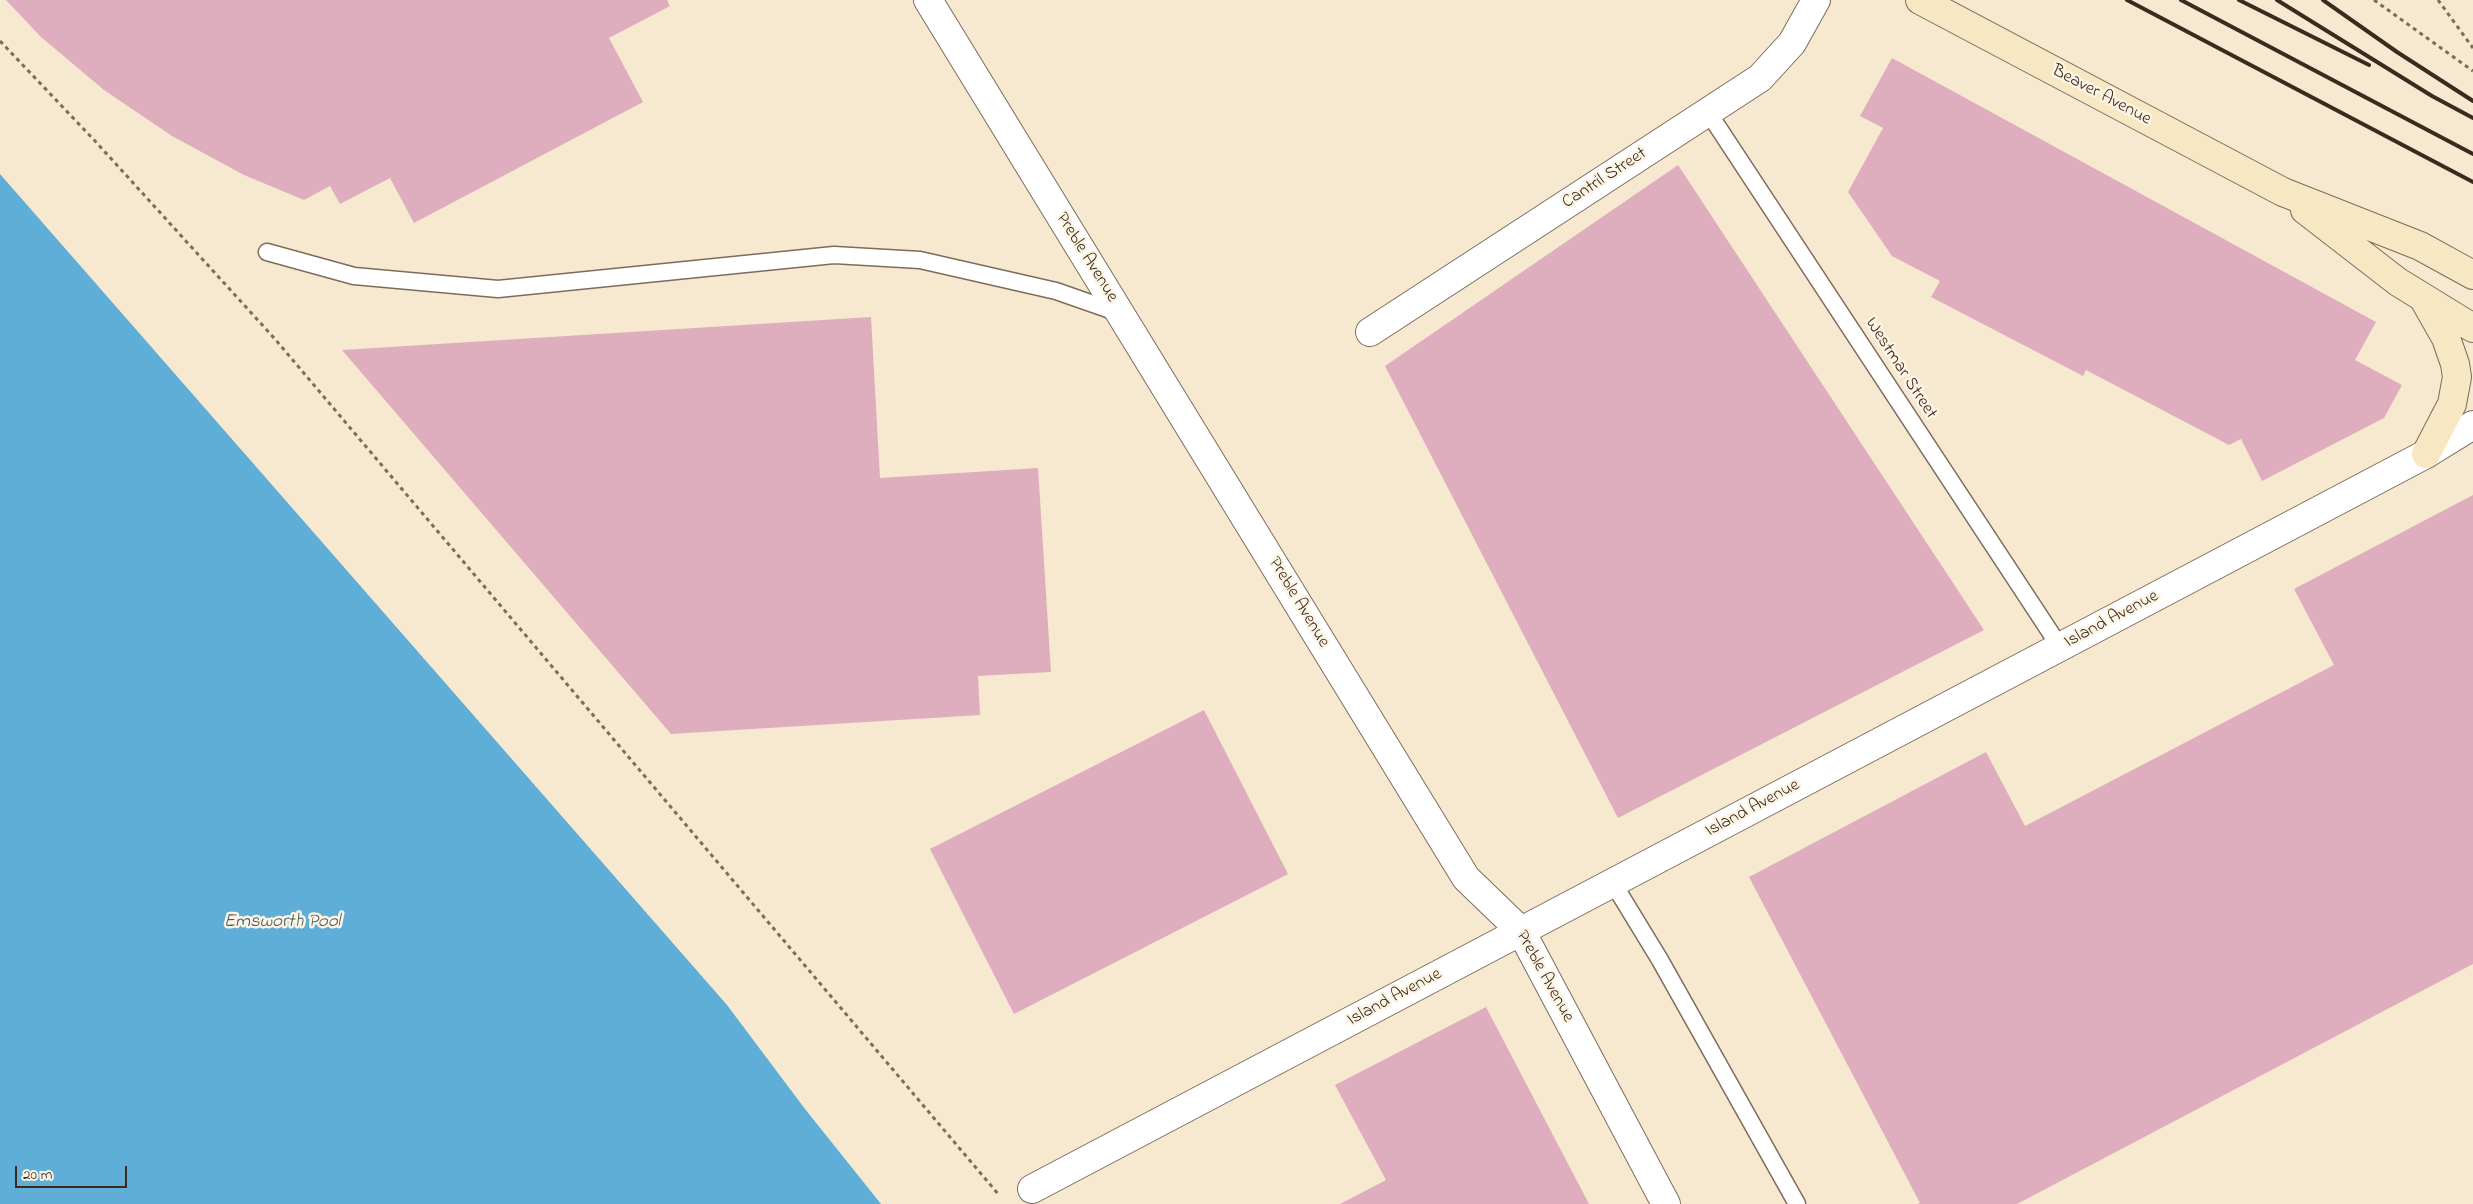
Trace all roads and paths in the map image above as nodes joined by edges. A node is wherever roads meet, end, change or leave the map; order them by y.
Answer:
1 (928, 0) edge
2 (1816, 0) edge
3 (1920, 0) edge
4 (2374, 0) edge
5 (2438, 0) edge
6 (0, 41) edge
7 (2473, 48) edge
8 (2473, 71) edge
9 (1708, 112) junction
10 (2282, 192) junction
11 (267, 252) dead end
12 (2473, 275) edge
13 (2422, 297) junction
14 (1121, 314) junction
15 (2473, 328) edge
16 (1370, 332) dead end
17 (2473, 425) edge
18 (2426, 454) junction
19 (2060, 647) junction
20 (1613, 883) junction
21 (1521, 931) junction
22 (1032, 1189) dead end
23 (1000, 1197) dead end
24 (1666, 1204) edge
25 (1797, 1204) edge

1 - 14 street, Preble Avenue
2 - 9 street, Cantril Street
3 - 10 street, Beaver Avenue
4 - 8 path
5 - 7 path
6 - 23 path
9 - 16 street, Cantril Street
9 - 19 lane, Westmar Street
10 - 12 street, Beaver Avenue
10 - 13 street, Beaver Avenue
11 - 14 lane
13 - 15 street, Beaver Avenue
13 - 18 street
14 - 21 street, Preble Avenue
17 - 18 street, Island Avenue
18 - 19 street, Island Avenue
19 - 20 street, Island Avenue
20 - 21 street, Island Avenue
20 - 25 lane
21 - 22 street, Island Avenue
21 - 24 street, Preble Avenue

